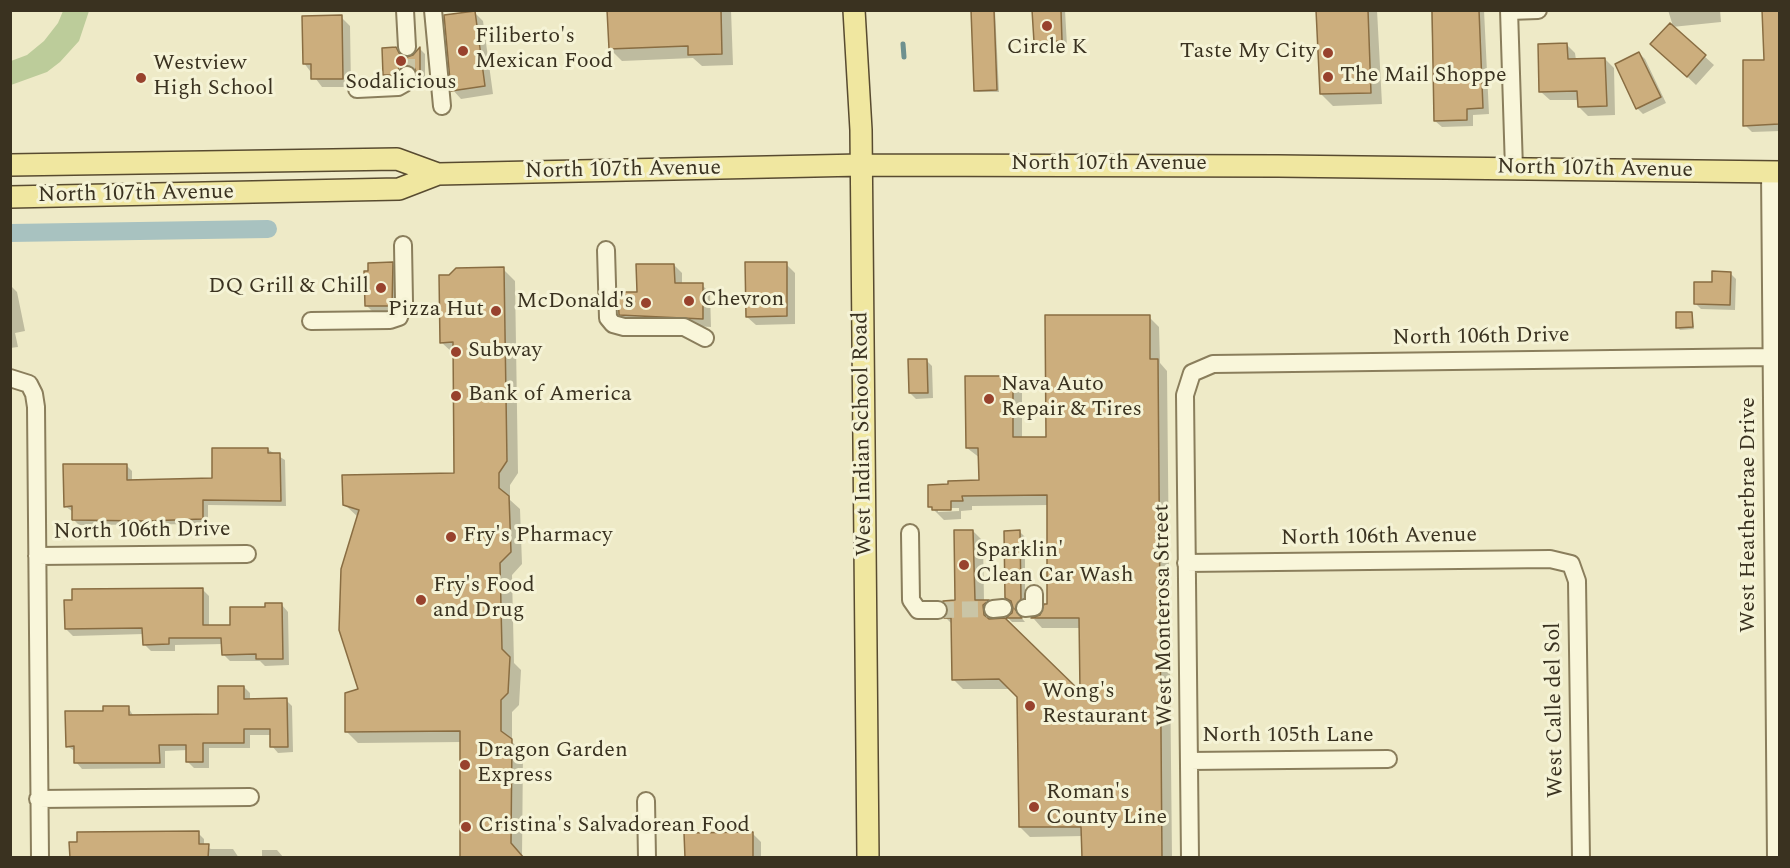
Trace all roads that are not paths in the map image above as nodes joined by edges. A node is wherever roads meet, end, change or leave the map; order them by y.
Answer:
1 (405, 10) edge
2 (433, 10) edge
3 (854, 10) edge
4 (1538, 10) edge
5 (1509, 11) edge
6 (407, 47) tunnel mouth
7 (407, 75) dead end
8 (357, 89) dead end
9 (442, 106) dead end
10 (10, 165) edge
11 (861, 165) junction
12 (1514, 169) junction
13 (1775, 172) edge
14 (438, 174) junction
15 (10, 197) edge
16 (403, 244) dead end
17 (606, 250) dead end
18 (311, 321) dead end
19 (705, 338) dead end
20 (1772, 357) junction
21 (1192, 373) joint
22 (10, 378) edge
23 (910, 533) dead end
24 (247, 554) dead end
25 (37, 556) junction
26 (1186, 563) junction
27 (1571, 564) joint
28 (938, 610) tunnel mouth
29 (1777, 617) edge
30 (1388, 759) dead end
31 (1189, 761) junction
32 (250, 797) dead end
33 (39, 799) junction
34 (646, 801) dead end
35 (40, 858) edge
36 (647, 858) edge
37 (868, 858) edge
38 (1190, 858) edge
39 (1581, 858) edge
40 (1776, 858) edge

1 - 6 street
2 - 9 street
3 - 11 main road, West Indian School Road
4 - 5 street
5 - 12 street
7 - 8 street
10 - 14 main road, North 107th Avenue
11 - 12 main road, North 107th Avenue
11 - 14 main road, North 107th Avenue
11 - 37 main road, West Indian School Road
12 - 13 main road, North 107th Avenue
13 - 20 street, West Heatherbrae Drive
14 - 15 main road, North 107th Avenue
16 - 18 street
17 - 19 street
20 - 21 street, North 106th Drive
20 - 29 street, West Heatherbrae Drive
21 - 26 street, West Monterosa Street
22 - 25 street
23 - 28 street
24 - 25 street, North 106th Drive
25 - 33 street
26 - 27 street, North 106th Avenue
26 - 31 street, West Monterosa Street
27 - 39 street, West Calle del Sol
29 - 40 street, West Heatherbrae Drive
30 - 31 street, North 105th Lane
31 - 38 street, West Monterosa Street
32 - 33 street
33 - 35 street
34 - 36 street

